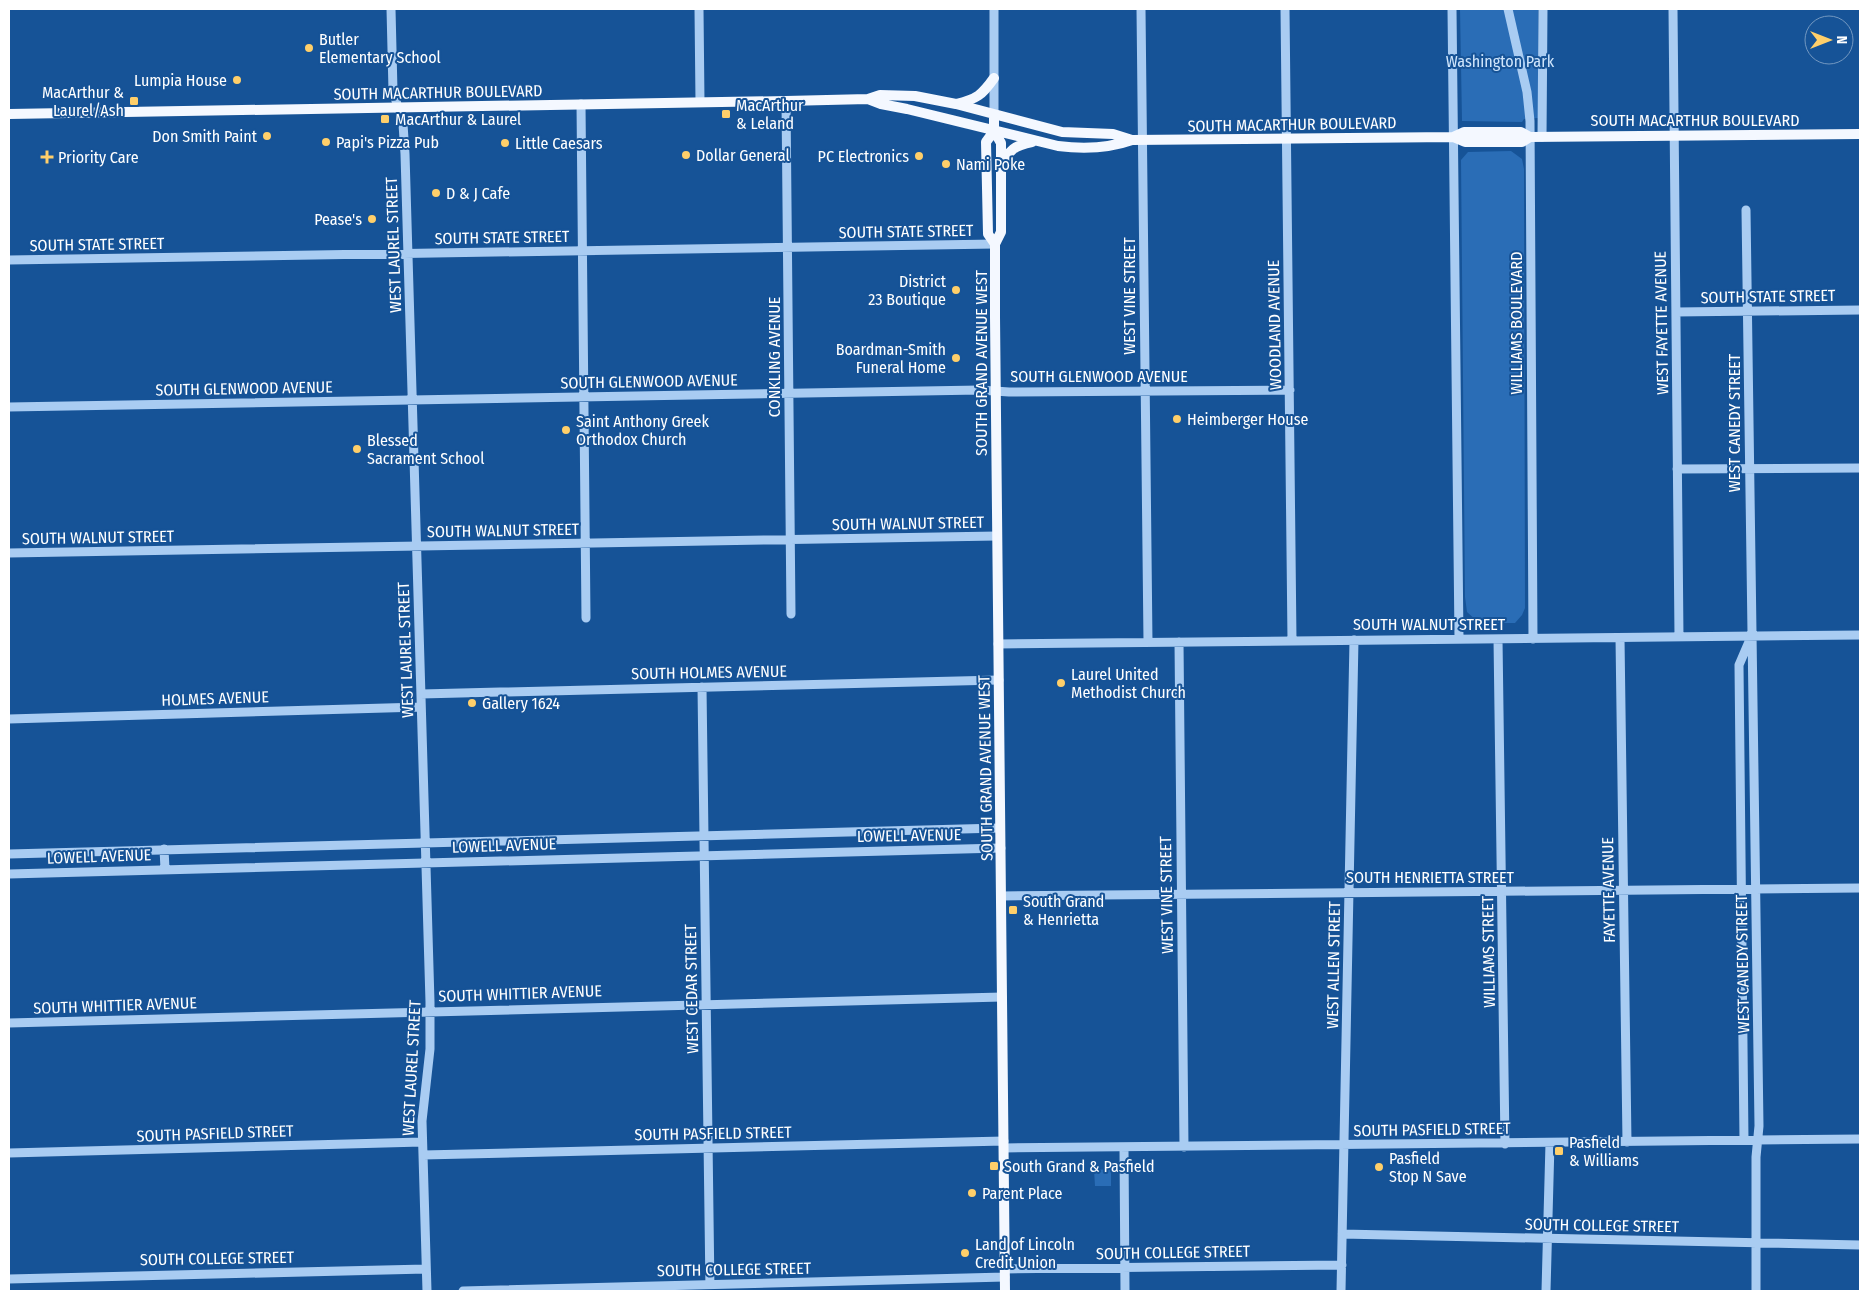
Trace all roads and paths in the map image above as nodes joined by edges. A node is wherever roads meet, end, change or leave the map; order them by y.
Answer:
1 (392, 9) edge
2 (699, 9) edge
3 (994, 9) edge
4 (1142, 9) edge
5 (1286, 9) edge
6 (1452, 9) edge
7 (1508, 9) edge
8 (1544, 9) edge
9 (1673, 9) edge
10 (994, 78) junction
11 (868, 99) junction
12 (786, 101) junction
13 (700, 102) junction
14 (581, 104) junction
15 (956, 104) junction
16 (399, 108) junction
17 (9, 114) edge
18 (994, 115) junction
19 (994, 131) junction
20 (1860, 134) edge
21 (1673, 135) junction
22 (1453, 137) junction
23 (1530, 137) junction
24 (1542, 137) junction
25 (1287, 139) junction
26 (1132, 140) junction
27 (1142, 141) junction
28 (1035, 142) junction
29 (1001, 182) junction
30 (1746, 210) dead end
31 (995, 244) junction
32 (788, 248) junction
33 (583, 251) junction
34 (408, 254) junction
35 (9, 260) edge
36 (1860, 310) edge
37 (1676, 312) junction
38 (1748, 312) junction
39 (1290, 390) junction
40 (996, 391) junction
41 (1144, 391) junction
42 (789, 394) junction
43 (584, 397) junction
44 (413, 400) junction
45 (9, 407) edge
46 (1860, 468) edge
47 (1677, 469) junction
48 (1749, 469) junction
49 (997, 536) junction
50 (790, 540) junction
51 (585, 543) junction
52 (416, 546) junction
53 (9, 553) edge
54 (791, 614) dead end
55 (586, 618) dead end
56 (1860, 635) edge
57 (1679, 637) junction
58 (1751, 637) junction
59 (1620, 638) junction
60 (1459, 639) junction
61 (1498, 639) junction
62 (1533, 639) junction
63 (1292, 640) junction
64 (1354, 640) junction
65 (1148, 642) junction
66 (1179, 642) junction
67 (998, 644) junction
68 (998, 680) junction
69 (702, 687) junction
70 (421, 694) junction
71 (422, 707) junction
72 (9, 719) edge
73 (1000, 828) junction
74 (704, 836) junction
75 (425, 842) junction
76 (1001, 848) junction
77 (164, 850) junction
78 (9, 854) edge
79 (704, 855) junction
80 (426, 862) junction
81 (165, 870) junction
82 (9, 874) edge
83 (1740, 888) junction
84 (1756, 888) junction
85 (1860, 888) edge
86 (1623, 889) junction
87 (1502, 892) junction
88 (1350, 893) junction
89 (1181, 895) junction
90 (1001, 896) junction
91 (1002, 997) junction
92 (706, 1004) junction
93 (430, 1011) junction
94 (9, 1023) edge
95 (1860, 1139) edge
96 (1744, 1140) junction
97 (1759, 1140) junction
98 (422, 1142) junction
99 (1626, 1142) junction
100 (1550, 1143) junction
101 (1505, 1144) junction
102 (1004, 1145) junction
103 (1344, 1145) junction
104 (1184, 1147) junction
105 (709, 1148) junction
106 (1124, 1148) junction
107 (9, 1153) edge
108 (423, 1155) junction
109 (1342, 1234) junction
110 (1547, 1239) junction
111 (1756, 1243) junction
112 (1860, 1245) edge
113 (1342, 1265) junction
114 (426, 1268) junction
115 (1125, 1268) junction
116 (1005, 1273) junction
117 (9, 1278) edge
118 (854, 1281) junction
119 (710, 1288) edge
120 (569, 1290) edge
121 (854, 1290) edge
122 (427, 1291) edge
123 (463, 1291) edge
124 (1006, 1291) edge
125 (1125, 1291) edge
126 (1341, 1291) edge
127 (1546, 1291) edge
128 (1756, 1291) edge

1 - 16 street, WEST LAUREL STREET
2 - 13 street
3 - 10 street, SOUTH GRAND AVENUE WEST
4 - 27 street, WEST VINE STREET
5 - 25 street, WOODLAND AVENUE
6 - 22 street
7 - 23 street, WILLIAMS BOULEVARD
8 - 24 street
9 - 21 street, WEST FAYETTE AVENUE
10 - 15 main road
10 - 18 street, SOUTH GRAND AVENUE WEST
11 - 12 main road, SOUTH MACARTHUR BOULEVARD
11 - 15 main road, SOUTH MACARTHUR BOULEVARD
11 - 19 main road, SOUTH MACARTHUR BOULEVARD
12 - 13 main road, SOUTH MACARTHUR BOULEVARD
12 - 32 street, CONKLING AVENUE
13 - 14 main road, SOUTH MACARTHUR BOULEVARD
14 - 16 main road, SOUTH MACARTHUR BOULEVARD
14 - 33 street
15 - 18 main road, SOUTH MACARTHUR BOULEVARD
16 - 17 main road, SOUTH MACARTHUR BOULEVARD
16 - 34 street, WEST LAUREL STREET
18 - 19 main road, SOUTH GRAND AVENUE WEST
18 - 26 main road, SOUTH MACARTHUR BOULEVARD
19 - 28 main road, SOUTH MACARTHUR BOULEVARD
19 - 29 main road, SOUTH GRAND AVENUE WEST
19 - 31 main road, SOUTH GRAND AVENUE WEST
20 - 21 main road, SOUTH MACARTHUR BOULEVARD
21 - 24 main road, SOUTH MACARTHUR BOULEVARD
21 - 37 street, WEST FAYETTE AVENUE
22 - 23 main road, SOUTH MACARTHUR BOULEVARD
22 - 25 main road, SOUTH MACARTHUR BOULEVARD
22 - 60 street
23 - 24 main road, SOUTH MACARTHUR BOULEVARD
23 - 62 street, WILLIAMS BOULEVARD
25 - 27 main road, SOUTH MACARTHUR BOULEVARD
25 - 39 street, WOODLAND AVENUE
26 - 27 main road, SOUTH MACARTHUR BOULEVARD
26 - 28 main road, SOUTH MACARTHUR BOULEVARD
27 - 41 street, WEST VINE STREET
28 - 29 main road
29 - 31 main road, SOUTH GRAND AVENUE WEST
30 - 38 street, WEST CANEDY STREET
31 - 32 street, SOUTH STATE STREET
31 - 40 main road, SOUTH GRAND AVENUE WEST
32 - 33 street, SOUTH STATE STREET
32 - 42 street, CONKLING AVENUE
33 - 34 street, SOUTH STATE STREET
33 - 43 street
34 - 35 street, SOUTH STATE STREET
34 - 44 street, WEST LAUREL STREET
36 - 38 street, SOUTH STATE STREET
37 - 38 street, SOUTH STATE STREET
37 - 47 street, WEST FAYETTE AVENUE
38 - 48 street, WEST CANEDY STREET
39 - 41 street, SOUTH GLENWOOD AVENUE
39 - 63 street, WOODLAND AVENUE
40 - 41 street, SOUTH GLENWOOD AVENUE
40 - 42 street, SOUTH GLENWOOD AVENUE
40 - 49 main road, SOUTH GRAND AVENUE WEST
41 - 65 street, WEST VINE STREET
42 - 43 street, SOUTH GLENWOOD AVENUE
42 - 50 street, CONKLING AVENUE
43 - 44 street, SOUTH GLENWOOD AVENUE
43 - 51 street
44 - 45 street, SOUTH GLENWOOD AVENUE
44 - 52 street, WEST LAUREL STREET
46 - 48 street
47 - 48 street
47 - 57 street, WEST FAYETTE AVENUE
48 - 58 street, WEST CANEDY STREET
49 - 50 street, SOUTH WALNUT STREET
49 - 67 main road, SOUTH GRAND AVENUE WEST
50 - 51 street, SOUTH WALNUT STREET
50 - 54 street, CONKLING AVENUE
51 - 52 street, SOUTH WALNUT STREET
51 - 55 street
52 - 53 street, SOUTH WALNUT STREET
52 - 70 street, WEST LAUREL STREET
56 - 58 street, SOUTH WALNUT STREET
57 - 58 street, SOUTH WALNUT STREET
57 - 59 street, SOUTH WALNUT STREET
58 - 83 street, WEST CANEDY STREET
58 - 84 street, WEST CANEDY STREET
59 - 62 street, SOUTH WALNUT STREET
59 - 86 street, FAYETTE AVENUE
60 - 61 street, SOUTH WALNUT STREET
60 - 64 street, SOUTH WALNUT STREET
61 - 62 street, SOUTH WALNUT STREET
61 - 87 street, WILLIAMS STREET
63 - 64 street, SOUTH WALNUT STREET
63 - 66 street, SOUTH WALNUT STREET
64 - 88 street, WEST ALLEN STREET
65 - 66 street, SOUTH WALNUT STREET
65 - 67 street, SOUTH WALNUT STREET
66 - 89 street, WEST VINE STREET
67 - 68 main road, SOUTH GRAND AVENUE WEST
68 - 69 street, SOUTH HOLMES AVENUE
68 - 73 main road, SOUTH GRAND AVENUE WEST
69 - 70 street, SOUTH HOLMES AVENUE
69 - 74 street, WEST CEDAR STREET
70 - 71 street, WEST LAUREL STREET
71 - 72 street, HOLMES AVENUE
71 - 75 street, WEST LAUREL STREET
73 - 74 street, LOWELL AVENUE
73 - 76 main road, SOUTH GRAND AVENUE WEST
74 - 75 street, LOWELL AVENUE
74 - 79 street, WEST CEDAR STREET
75 - 77 street, LOWELL AVENUE
75 - 80 street, WEST LAUREL STREET
76 - 79 street, LOWELL AVENUE
76 - 90 main road, SOUTH GRAND AVENUE WEST
77 - 78 street, LOWELL AVENUE
77 - 81 street
79 - 80 street, LOWELL AVENUE
79 - 92 street, WEST CEDAR STREET
80 - 81 street, LOWELL AVENUE
80 - 93 street, WEST LAUREL STREET
81 - 82 street, LOWELL AVENUE
83 - 84 street, SOUTH HENRIETTA STREET
83 - 86 street, SOUTH HENRIETTA STREET
83 - 96 street, WEST CANEDY STREET
84 - 85 street, SOUTH HENRIETTA STREET
84 - 97 street, WEST CANEDY STREET
86 - 87 street, SOUTH HENRIETTA STREET
86 - 99 street, FAYETTE AVENUE
87 - 88 street, SOUTH HENRIETTA STREET
87 - 101 street, WILLIAMS STREET
88 - 89 street, SOUTH HENRIETTA STREET
88 - 103 street, WEST ALLEN STREET
89 - 90 street, SOUTH HENRIETTA STREET
89 - 104 street, WEST VINE STREET
90 - 91 main road, SOUTH GRAND AVENUE WEST
91 - 92 street, SOUTH WHITTIER AVENUE
91 - 102 main road, SOUTH GRAND AVENUE WEST
92 - 93 street, SOUTH WHITTIER AVENUE
92 - 105 street, WEST CEDAR STREET
93 - 94 street, SOUTH WHITTIER AVENUE
93 - 98 street, WEST LAUREL STREET
95 - 97 street, SOUTH PASFIELD STREET
96 - 97 street, SOUTH PASFIELD STREET
96 - 99 street, SOUTH PASFIELD STREET
97 - 111 street, WEST CANEDY STREET
98 - 107 street, SOUTH PASFIELD STREET
98 - 108 street, WEST LAUREL STREET
99 - 100 street, SOUTH PASFIELD STREET
100 - 101 street, SOUTH PASFIELD STREET
100 - 110 street
101 - 103 street, SOUTH PASFIELD STREET
102 - 105 street, SOUTH PASFIELD STREET
102 - 106 street, SOUTH PASFIELD STREET
102 - 116 main road, SOUTH GRAND AVENUE WEST
103 - 104 street, SOUTH PASFIELD STREET
103 - 109 street, WEST ALLEN STREET
104 - 106 street, SOUTH PASFIELD STREET
105 - 108 street, SOUTH PASFIELD STREET
105 - 119 street, WEST CEDAR STREET
106 - 115 street
108 - 114 street, WEST LAUREL STREET
109 - 110 street, SOUTH COLLEGE STREET
109 - 113 street, WEST ALLEN STREET
110 - 111 street, SOUTH COLLEGE STREET
110 - 127 street
111 - 112 street, SOUTH COLLEGE STREET
111 - 128 street, WEST CANEDY STREET
113 - 115 street, SOUTH COLLEGE STREET
113 - 126 street, WEST ALLEN STREET
114 - 117 street, SOUTH COLLEGE STREET
114 - 122 street, WEST LAUREL STREET
115 - 116 street, SOUTH COLLEGE STREET
115 - 125 street
116 - 118 street, SOUTH COLLEGE STREET
116 - 124 main road, SOUTH GRAND AVENUE WEST
118 - 119 street, SOUTH COLLEGE STREET
118 - 121 street
119 - 120 street, SOUTH COLLEGE STREET
120 - 123 street, SOUTH COLLEGE STREET

